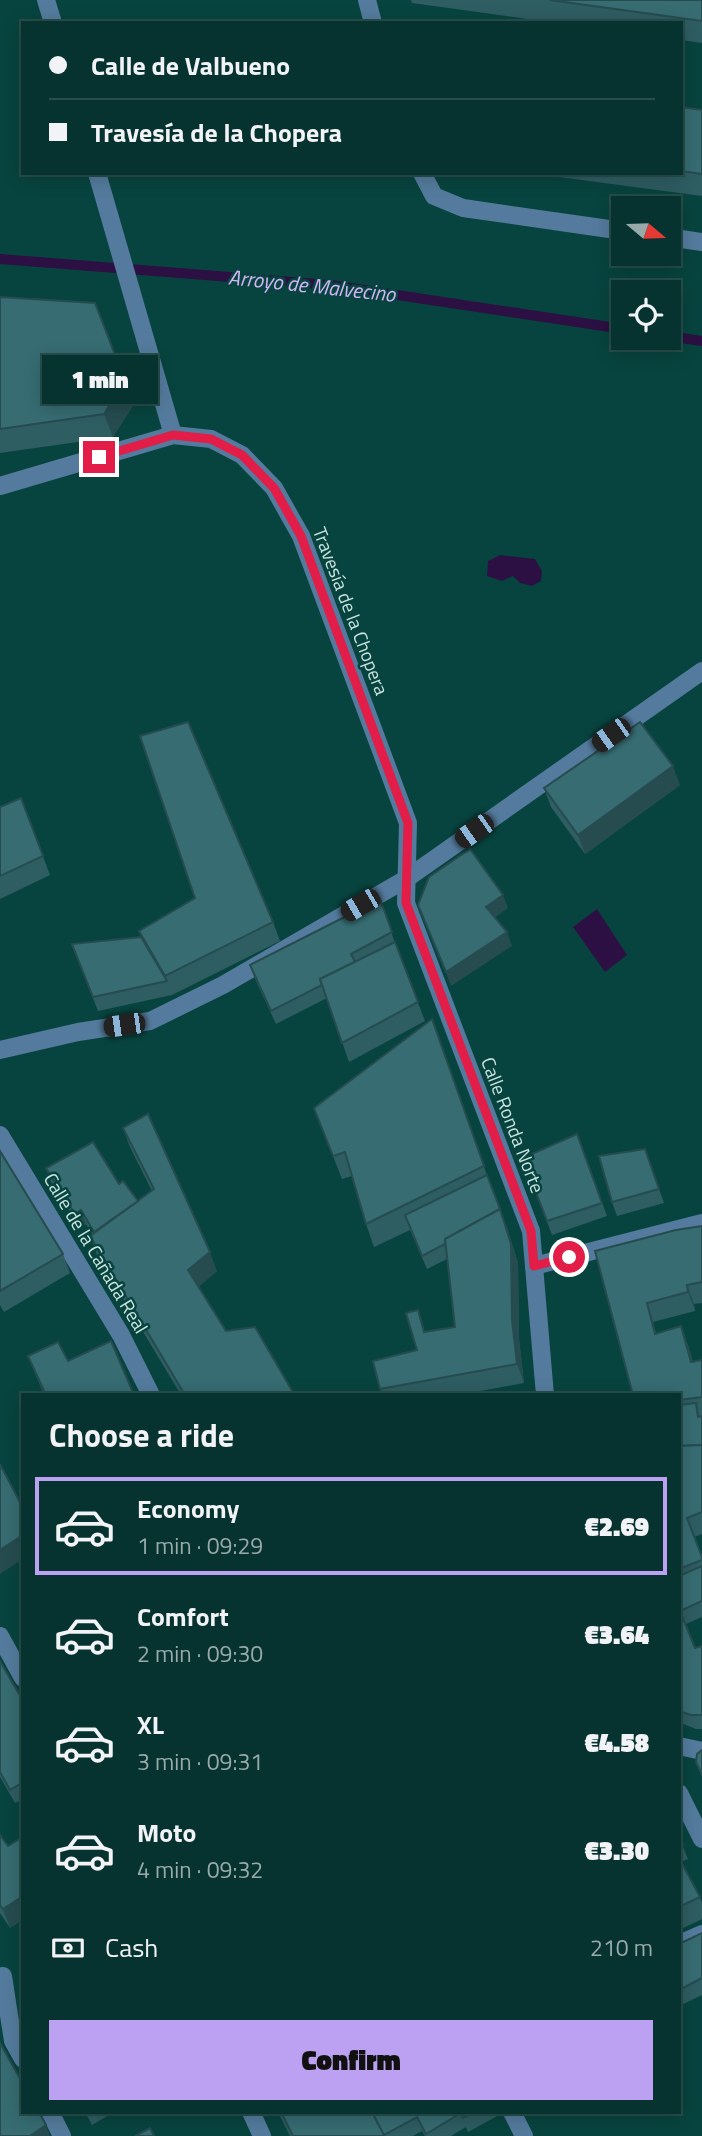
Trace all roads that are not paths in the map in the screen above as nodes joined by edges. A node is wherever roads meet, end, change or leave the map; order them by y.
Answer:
1 (46, 0) edge
2 (367, 0) edge
3 (52, 21) edge
4 (372, 21) edge
5 (100, 175) edge
6 (423, 175) edge
7 (611, 229) edge
8 (681, 239) edge
9 (702, 242) edge
10 (173, 435) junction
11 (0, 486) edge
12 (702, 671) edge
13 (406, 878) junction
14 (0, 1051) edge
15 (0, 1135) edge
16 (702, 1223) edge
17 (534, 1266) junction
18 (150, 1393) edge
19 (545, 1393) edge
20 (0, 1636) edge
21 (21, 1674) edge
22 (681, 1746) edge
23 (702, 1751) edge
24 (681, 1797) edge
25 (702, 1839) edge
26 (702, 1934) edge
27 (681, 1943) edge
28 (2, 1975) edge
29 (21, 1985) edge
30 (21, 2055) edge
31 (51, 2114) edge
32 (251, 2114) edge
33 (513, 2114) edge
34 (62, 2136) edge
35 (262, 2136) edge
36 (524, 2136) edge

1 - 3 street
2 - 4 street
5 - 10 street
6 - 7 street
8 - 9 street
10 - 11 street, Travesía de la Chopera
10 - 13 street, Travesía de la Chopera
12 - 13 street
13 - 14 street
13 - 17 street, Calle Ronda Norte
15 - 18 street, Calle de la Cañada Real
16 - 17 street
17 - 19 street, Calle Ronda Norte
20 - 21 street
22 - 23 street
24 - 25 street
26 - 27 street
28 - 29 street
28 - 30 street
31 - 34 street
32 - 35 street
33 - 36 street

